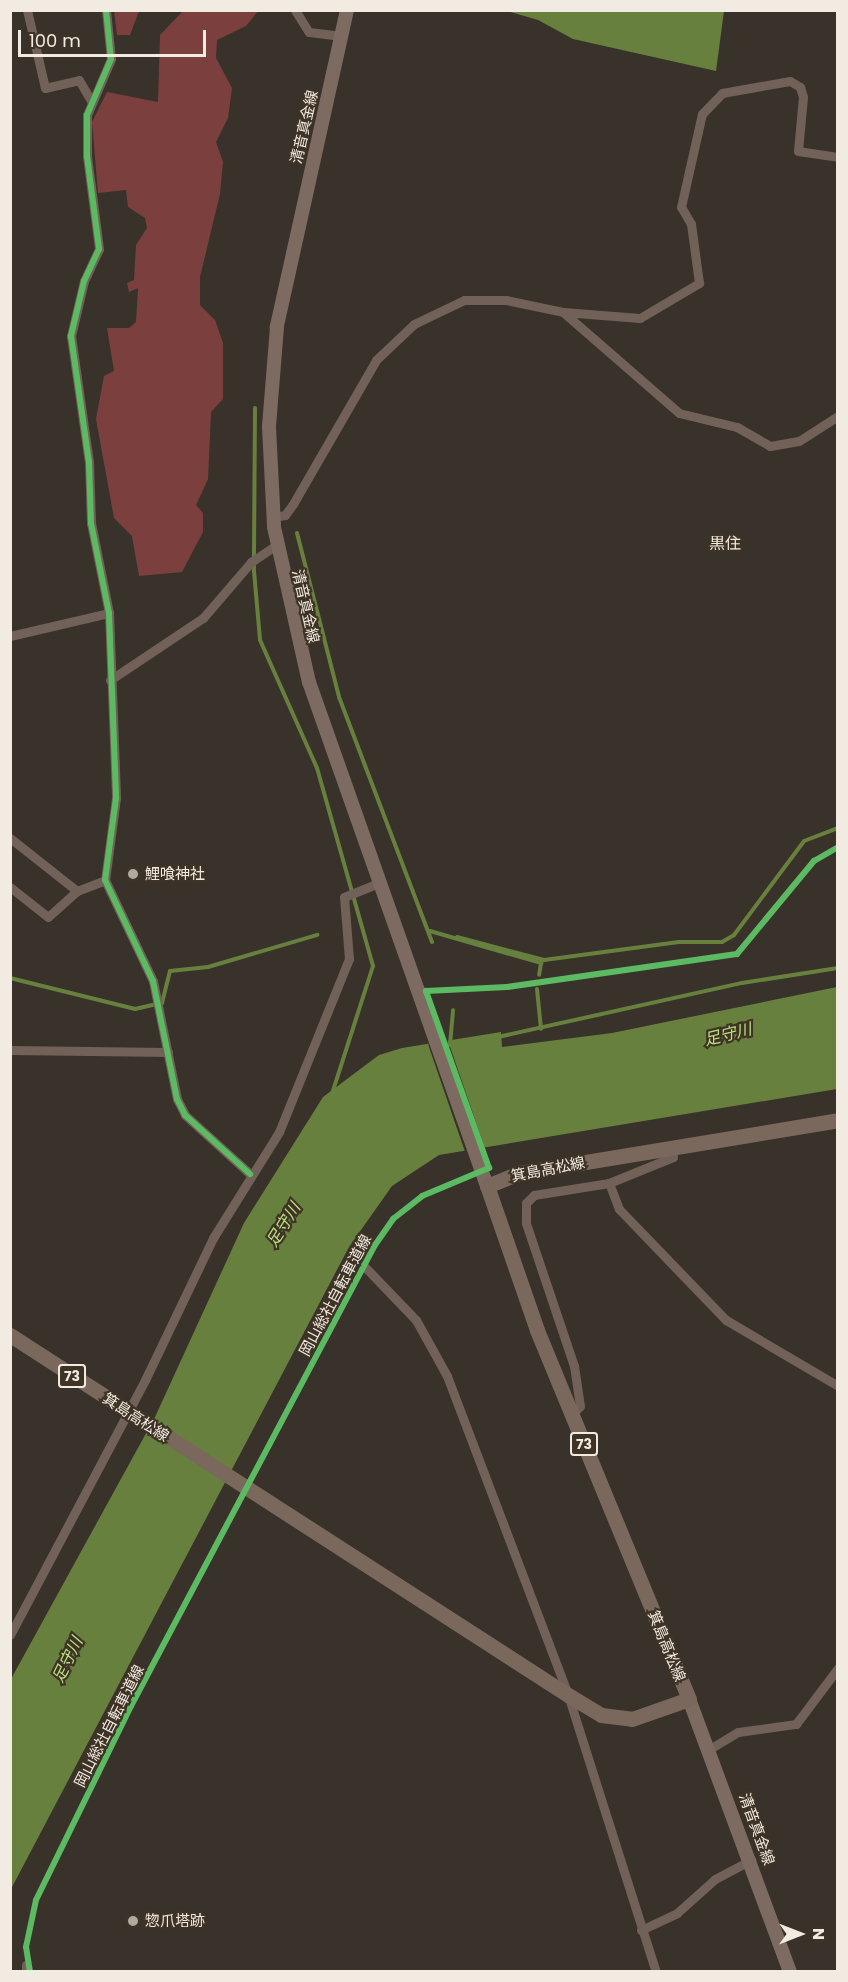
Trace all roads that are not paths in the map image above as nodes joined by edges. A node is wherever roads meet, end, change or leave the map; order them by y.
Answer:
1 (27, 10) edge
2 (106, 10) edge
3 (295, 10) edge
4 (347, 10) edge
5 (342, 36) junction
6 (91, 101) junction
7 (837, 157) edge
8 (563, 312) junction
9 (837, 416) edge
10 (273, 518) junction
11 (276, 545) junction
12 (109, 613) junction
13 (10, 636) edge
14 (110, 680) junction
15 (10, 838) edge
16 (105, 880) junction
17 (379, 883) junction
18 (10, 887) edge
19 (77, 891) junction
20 (10, 1050) edge
21 (168, 1052) junction
22 (837, 1120) edge
23 (670, 1148) junction
24 (250, 1174) junction
25 (609, 1184) junction
26 (487, 1186) junction
27 (364, 1266) dead end
28 (10, 1335) edge
29 (837, 1386) edge
30 (130, 1414) junction
31 (572, 1414) junction
32 (11, 1633) edge
33 (837, 1668) edge
34 (568, 1695) junction
35 (689, 1699) junction
36 (708, 1750) junction
37 (752, 1860) junction
38 (641, 1930) junction
39 (656, 1971) edge
40 (790, 1971) edge

1 - 6 street
2 - 6 street
3 - 5 street
4 - 5 main road, 清音真金線
5 - 10 main road, 清音真金線
6 - 12 street
7 - 8 street
8 - 9 street
8 - 10 street
10 - 11 main road, 清音真金線
11 - 14 street
11 - 17 main road, 清音真金線
12 - 13 street
12 - 14 street
14 - 16 street
15 - 19 street
16 - 19 street
16 - 21 street
17 - 24 street
17 - 26 main road, 清音真金線
18 - 19 street
20 - 21 street
21 - 24 street
22 - 23 main road, 箕島高松線
23 - 25 street
23 - 26 main road, 箕島高松線
24 - 30 street
25 - 29 street
25 - 31 street
26 - 31 main road, 箕島高松線 / 73
27 - 34 street
28 - 30 main road, 箕島高松線 / 73
30 - 32 street
30 - 34 main road, 箕島高松線 / 73
31 - 35 main road, 箕島高松線 / 73
33 - 36 street
34 - 35 main road, 箕島高松線 / 73
34 - 38 street
35 - 36 main road, 清音真金線
36 - 37 main road, 清音真金線
37 - 38 street
37 - 40 main road, 清音真金線
38 - 39 street

